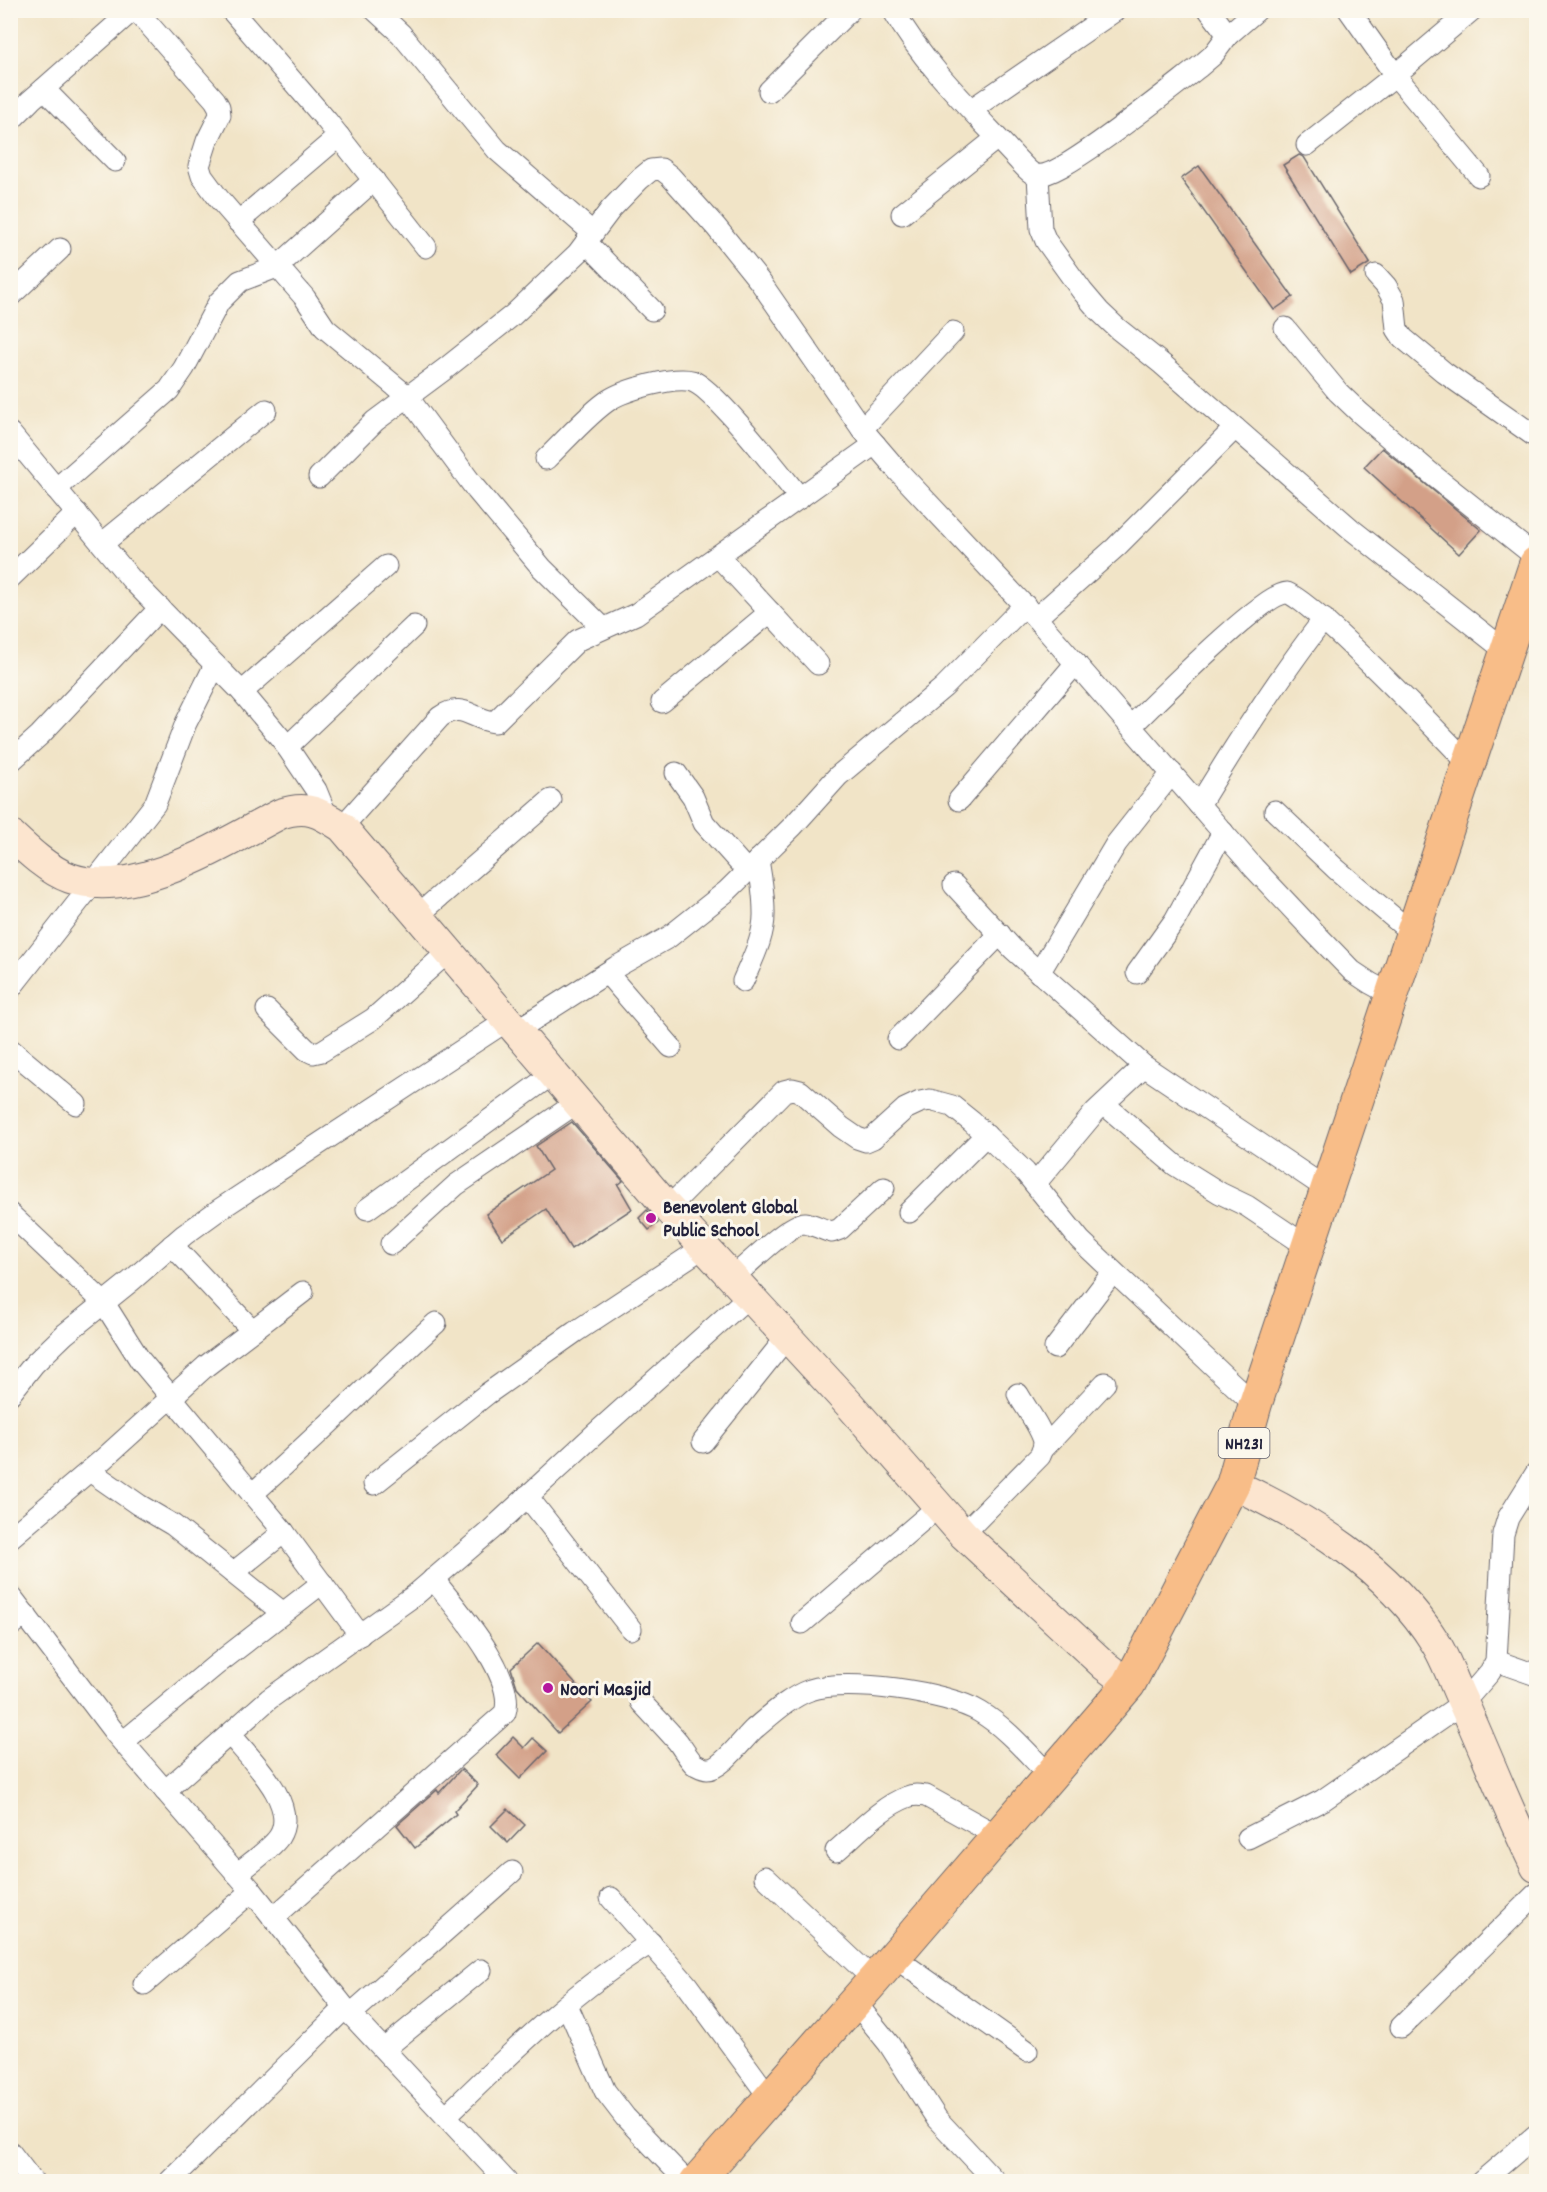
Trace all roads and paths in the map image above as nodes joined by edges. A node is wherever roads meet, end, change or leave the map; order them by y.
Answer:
1 (135, 10) edge
2 (231, 10) edge
3 (375, 10) edge
4 (850, 10) edge
5 (893, 10) edge
6 (1116, 10) edge
7 (1209, 10) edge
8 (1257, 10) edge
9 (1349, 10) edge
10 (1472, 10) edge
11 (1228, 35) junction
12 (1395, 75) junction
13 (44, 89) junction
14 (769, 91) dead end
15 (972, 110) junction
16 (10, 121) edge
17 (339, 136) junction
18 (998, 138) junction
19 (1307, 145) dead end
20 (115, 161) dead end
21 (1038, 176) junction
22 (1479, 176) dead end
23 (374, 180) junction
24 (902, 214) dead end
25 (238, 222) junction
26 (590, 238) junction
27 (426, 247) dead end
28 (60, 249) dead end
29 (277, 267) junction
30 (1376, 275) dead end
31 (10, 296) edge
32 (652, 310) dead end
33 (1285, 328) dead end
34 (952, 332) dead end
35 (407, 396) junction
36 (266, 410) dead end
37 (1235, 428) junction
38 (868, 436) junction
39 (1536, 437) edge
40 (14, 444) edge
41 (546, 459) dead end
42 (319, 477) dead end
43 (56, 489) junction
44 (801, 498) junction
45 (77, 513) junction
46 (103, 543) junction
47 (719, 557) junction
48 (1536, 557) edge
49 (1536, 563) edge
50 (386, 566) dead end
51 (10, 578) edge
52 (160, 608) junction
53 (1030, 611) junction
54 (770, 612) junction
55 (1324, 619) junction
56 (414, 626) dead end
57 (603, 628) junction
58 (1507, 652) junction
59 (1076, 663) junction
60 (818, 664) dead end
61 (215, 665) junction
62 (242, 692) junction
63 (662, 702) dead end
64 (1131, 726) junction
65 (287, 747) junction
66 (10, 762) edge
67 (1469, 764) junction
68 (676, 772) dead end
69 (1172, 773) junction
70 (551, 800) dead end
71 (959, 800) dead end
72 (1199, 805) junction
73 (1275, 811) dead end
74 (334, 822) junction
75 (1223, 832) junction
76 (10, 834) edge
77 (753, 865) junction
78 (93, 883) junction
79 (954, 885) dead end
80 (417, 916) junction
81 (1000, 934) junction
82 (1413, 934) junction
83 (448, 952) junction
84 (607, 973) junction
85 (1039, 973) junction
86 (1137, 973) dead end
87 (743, 981) dead end
88 (10, 989) edge
89 (1392, 995) junction
90 (267, 1010) dead end
91 (513, 1025) junction
92 (898, 1039) dead end
93 (671, 1047) dead end
94 (10, 1049) edge
95 (1144, 1066) junction
96 (554, 1073) junction
97 (578, 1102) junction
98 (76, 1104) dead end
99 (1104, 1104) junction
100 (986, 1135) junction
101 (1035, 1184) junction
102 (884, 1188) dead end
103 (1328, 1189) junction
104 (668, 1208) junction
105 (367, 1209) dead end
106 (909, 1212) dead end
107 (10, 1214) edge
108 (391, 1244) dead end
109 (172, 1245) junction
110 (704, 1247) junction
111 (1308, 1247) junction
112 (1113, 1272) junction
113 (741, 1287) junction
114 (303, 1292) dead end
115 (104, 1303) junction
116 (436, 1323) dead end
117 (252, 1330) junction
118 (787, 1337) junction
119 (1055, 1348) dead end
120 (1106, 1383) dead end
121 (10, 1394) edge
122 (1018, 1394) dead end
123 (171, 1399) junction
124 (1255, 1404) junction
125 (703, 1442) dead end
126 (1044, 1448) junction
127 (90, 1471) junction
128 (1536, 1473) edge
129 (374, 1484) dead end
130 (1233, 1484) junction
131 (252, 1494) junction
132 (527, 1496) junction
133 (939, 1506) junction
134 (284, 1532) junction
135 (963, 1534) junction
136 (10, 1538) edge
137 (233, 1573) junction
138 (433, 1579) junction
139 (322, 1583) junction
140 (10, 1595) edge
141 (283, 1613) junction
142 (18, 1621) edge
143 (802, 1623) dead end
144 (631, 1629) dead end
145 (360, 1635) junction
146 (1496, 1661) junction
147 (1536, 1675) edge
148 (1129, 1684) junction
149 (641, 1701) dead end
150 (1463, 1703) junction
151 (230, 1734) junction
152 (123, 1742) junction
153 (1050, 1776) junction
154 (165, 1791) junction
155 (998, 1836) junction
156 (1248, 1838) dead end
157 (836, 1851) dead end
158 (1536, 1867) edge
159 (512, 1872) dead end
160 (237, 1874) junction
161 (765, 1877) dead end
162 (252, 1891) junction
163 (1536, 1894) edge
164 (611, 1898) dead end
165 (273, 1918) junction
166 (651, 1943) junction
167 (481, 1970) dead end
168 (874, 1980) junction
169 (144, 1984) dead end
170 (567, 2005) junction
171 (348, 2011) junction
172 (1401, 2027) dead end
173 (384, 2049) junction
174 (1026, 2051) dead end
175 (770, 2098) junction
176 (446, 2116) junction
177 (1536, 2135) edge
178 (10, 2152) edge
179 (504, 2180) edge
180 (33, 2181) edge
181 (169, 2181) edge
182 (687, 2181) edge
183 (696, 2181) edge
184 (996, 2181) edge
185 (1481, 2181) edge

1 - 13 street
1 - 25 street
2 - 17 street
3 - 26 street
4 - 14 street
5 - 15 street
6 - 15 street
7 - 11 street
8 - 11 street
9 - 12 street
10 - 12 street
11 - 21 street
12 - 19 street
12 - 22 street
13 - 16 street
13 - 20 street
15 - 18 street
17 - 23 street
17 - 25 street
18 - 21 street
18 - 24 street
21 - 37 street
23 - 27 street
23 - 29 street
25 - 29 street
26 - 32 street
26 - 35 street
26 - 38 street
28 - 31 street
29 - 35 street
29 - 43 street
30 - 39 street
33 - 48 street
34 - 38 street
35 - 42 street
35 - 57 street
36 - 46 street
37 - 53 street
37 - 58 street
38 - 44 street
38 - 53 street
40 - 43 street
41 - 44 street
43 - 45 street
44 - 47 street
45 - 46 street
45 - 51 street
46 - 52 street
47 - 54 street
47 - 57 street
49 - 58 highway, NH231
50 - 62 street
52 - 61 street
52 - 66 street
53 - 59 street
53 - 77 street
54 - 60 street
54 - 63 street
55 - 64 street
55 - 67 street
55 - 72 street
56 - 65 street
57 - 74 street
58 - 67 highway, NH231
59 - 64 street
59 - 71 street
61 - 62 street
61 - 78 street
62 - 65 street
64 - 69 street
65 - 74 street
67 - 82 highway, NH231
68 - 77 street
69 - 72 street
69 - 85 street
70 - 80 street
72 - 75 street
73 - 82 street
74 - 78 street
74 - 80 street
75 - 86 street
75 - 89 street
76 - 78 street
77 - 84 street
77 - 87 street
78 - 88 street
79 - 81 street
80 - 83 street
81 - 85 street
81 - 92 street
82 - 89 highway, NH231
83 - 90 street
83 - 91 street
84 - 91 street
84 - 93 street
85 - 95 street
89 - 103 highway, NH231
91 - 96 street
91 - 109 street
94 - 98 street
95 - 99 street
95 - 103 street
96 - 97 street
96 - 105 street
97 - 104 street
97 - 108 street
99 - 101 street
99 - 111 street
100 - 101 street
100 - 104 street
100 - 106 street
101 - 112 street
102 - 113 street
103 - 111 highway, NH231
104 - 110 street
107 - 115 street
109 - 115 street
109 - 117 street
110 - 113 street
110 - 129 street
111 - 124 highway, NH231
112 - 119 street
112 - 124 street
113 - 118 street
113 - 132 street
114 - 117 street
115 - 121 street
115 - 123 street
116 - 131 street
117 - 123 street
118 - 125 street
118 - 133 street
120 - 126 street
122 - 126 street
123 - 127 street
123 - 131 street
124 - 130 highway, NH231
126 - 135 street
127 - 136 street
127 - 137 street
128 - 146 street
130 - 148 highway, NH231
130 - 150 street
131 - 134 street
132 - 138 street
132 - 144 street
133 - 135 street
133 - 143 street
134 - 137 street
134 - 139 street
135 - 148 street
137 - 141 street
138 - 145 street
138 - 165 street
139 - 141 street
139 - 145 street
140 - 142 street
141 - 152 street
142 - 152 street
145 - 151 street
146 - 147 street
146 - 150 street
148 - 153 highway, NH231
149 - 153 street
150 - 156 street
150 - 158 street
151 - 154 street
151 - 160 street
152 - 154 street
153 - 155 highway, NH231
154 - 160 street
155 - 157 street
155 - 168 highway, NH231
159 - 171 street
160 - 162 street
161 - 168 street
162 - 165 street
162 - 169 street
163 - 172 street
164 - 166 street
165 - 171 street
166 - 170 street
166 - 175 street
167 - 173 street
168 - 174 street
168 - 175 highway, NH231
168 - 184 street
170 - 176 street
170 - 182 street
171 - 173 street
171 - 181 street
173 - 176 street
175 - 183 highway, NH231
176 - 179 street
177 - 185 street
178 - 180 street

